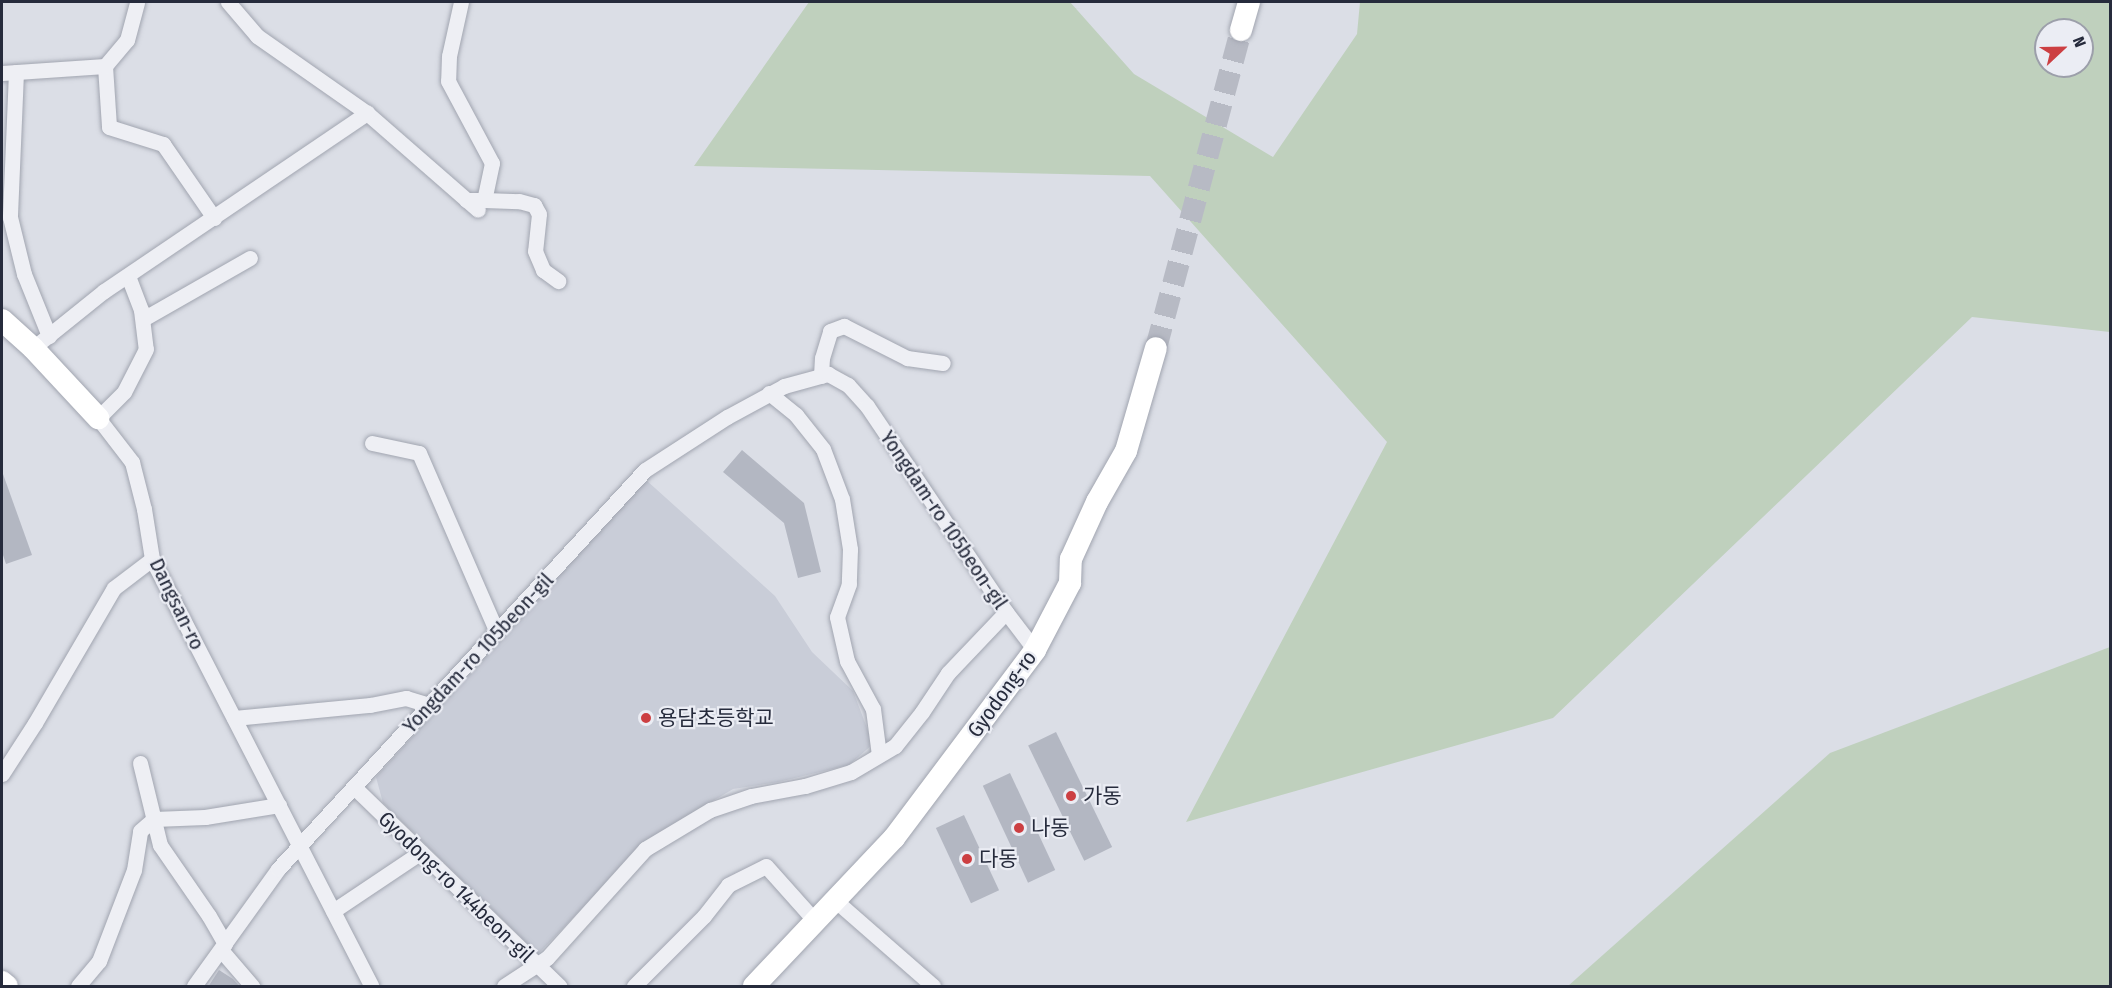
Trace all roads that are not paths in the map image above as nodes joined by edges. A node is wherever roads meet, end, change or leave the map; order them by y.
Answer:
1 (136, 2) edge
2 (228, 2) edge
3 (461, 2) edge
4 (1249, 2) edge
5 (1242, 30) tunnel mouth
6 (105, 66) junction
7 (9, 73) edge
8 (367, 113) junction
9 (481, 205) junction
10 (214, 218) junction
11 (250, 258) dead end
12 (128, 276) junction
13 (558, 281) dead end
14 (142, 319) junction
15 (2, 320) edge
16 (41, 342) junction
17 (1156, 348) tunnel mouth
18 (943, 363) dead end
19 (821, 376) junction
20 (769, 393) junction
21 (98, 418) junction
22 (372, 443) dead end
23 (152, 559) junction
24 (1006, 612) junction
25 (497, 632) junction
26 (1035, 650) junction
27 (429, 705) junction
28 (234, 718) junction
29 (879, 755) junction
30 (141, 763) dead end
31 (2, 774) edge
32 (354, 787) junction
33 (279, 805) junction
34 (154, 819) junction
35 (300, 845) junction
36 (421, 852) junction
37 (836, 901) junction
38 (333, 911) junction
39 (816, 922) junction
40 (223, 947) junction
41 (536, 965) junction
42 (2, 982) edge
43 (7, 987) edge
44 (78, 987) edge
45 (194, 987) edge
46 (252, 987) edge
47 (371, 987) edge
48 (504, 987) edge
49 (559, 987) edge
50 (634, 987) edge
51 (754, 987) edge
52 (933, 987) edge

1 - 6 street
2 - 8 street
3 - 9 street
4 - 5 street
6 - 7 street
6 - 10 street
7 - 16 street
8 - 9 street
8 - 10 street
9 - 13 street
10 - 12 street
11 - 14 street
12 - 14 street
12 - 16 street
14 - 21 street
15 - 16 street, Dangsan-ro
16 - 21 street, Dangsan-ro
17 - 26 street, Gyodong-ro
18 - 19 street
19 - 20 street, Yongdam-ro 105beon-gil
19 - 24 street, Yongdam-ro 105beon-gil
20 - 25 street, Yongdam-ro 105beon-gil
20 - 29 street
21 - 23 street, Dangsan-ro
22 - 25 street
23 - 28 street, Dangsan-ro
23 - 31 street
24 - 26 street, Yongdam-ro 105beon-gil
24 - 29 street
25 - 27 street, Yongdam-ro 105beon-gil
26 - 37 street, Gyodong-ro
27 - 28 street
27 - 32 street, Yongdam-ro 105beon-gil
28 - 33 street, Dangsan-ro
29 - 41 street
30 - 34 street
32 - 35 street, Yongdam-ro 105beon-gil
32 - 36 street, Gyodong-ro 144beon-gil
33 - 34 street
33 - 35 street, Dangsan-ro
34 - 40 street
34 - 44 street
35 - 38 street, Dangsan-ro
35 - 40 street, Yongdam-ro 105beon-gil
36 - 38 street
36 - 41 street, Gyodong-ro 144beon-gil
37 - 39 street, Gyodong-ro
37 - 52 street
38 - 47 street, Dangsan-ro
39 - 50 street
39 - 51 street, Gyodong-ro
40 - 45 street, Yongdam-ro 105beon-gil
40 - 46 street
41 - 48 street
41 - 49 street, Gyodong-ro 144beon-gil
42 - 43 street

